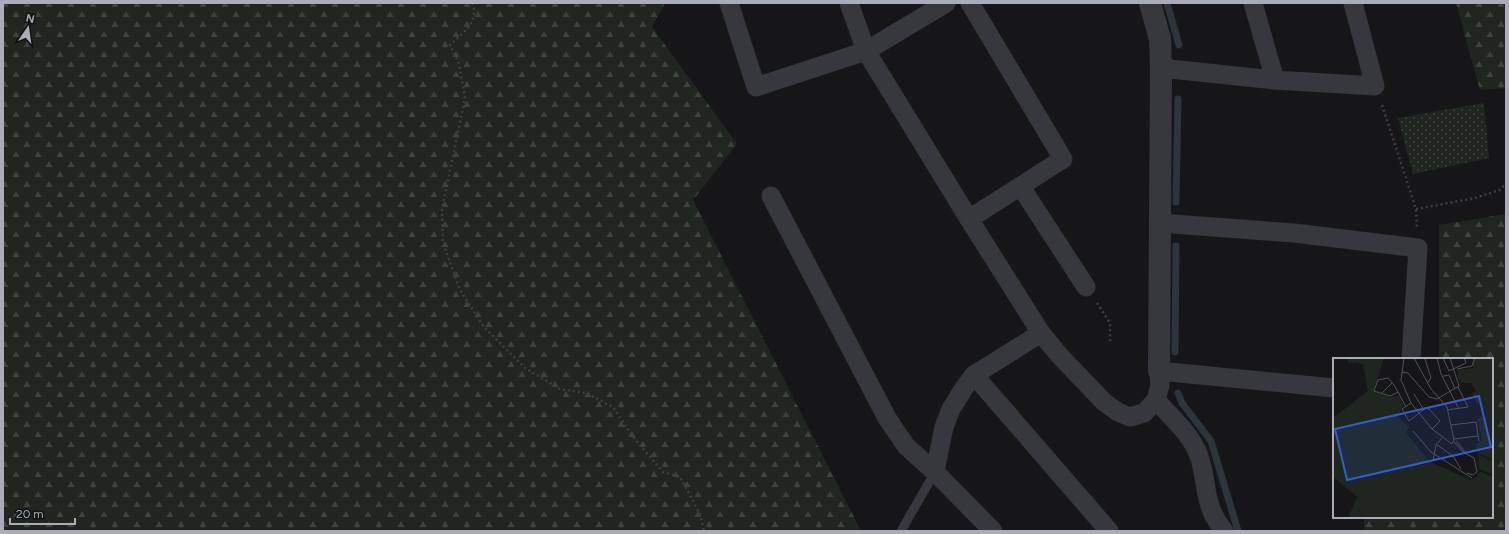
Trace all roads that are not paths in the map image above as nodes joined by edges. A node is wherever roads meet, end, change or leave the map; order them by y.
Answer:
1 (729, 3) edge
2 (849, 3) edge
3 (946, 3) edge
4 (970, 3) edge
5 (1150, 3) edge
6 (1253, 3) edge
7 (1353, 3) edge
8 (921, 10) edge
9 (866, 51) junction
10 (1161, 68) junction
11 (1275, 80) junction
12 (1021, 187) junction
13 (771, 196) dead end
14 (969, 219) junction
15 (1160, 223) junction
16 (1086, 286) road end
17 (1042, 333) junction
18 (1411, 358) edge
19 (1160, 371) junction
20 (974, 375) junction
21 (1333, 388) edge
22 (1156, 400) junction
23 (935, 472) junction
24 (901, 531) edge
25 (993, 531) edge
26 (1109, 531) edge
27 (1224, 531) edge

1 - 9 street
2 - 9 street
3 - 8 street
4 - 12 street
5 - 10 street
6 - 11 street
7 - 11 street
8 - 9 street
9 - 14 street
10 - 11 street
10 - 15 street
12 - 14 street
12 - 16 street
13 - 23 street
14 - 17 street
15 - 18 street
15 - 19 street
17 - 20 street
17 - 22 street
19 - 21 street
19 - 22 street
20 - 23 street
20 - 26 street
22 - 27 street
23 - 24 lane
23 - 25 street

